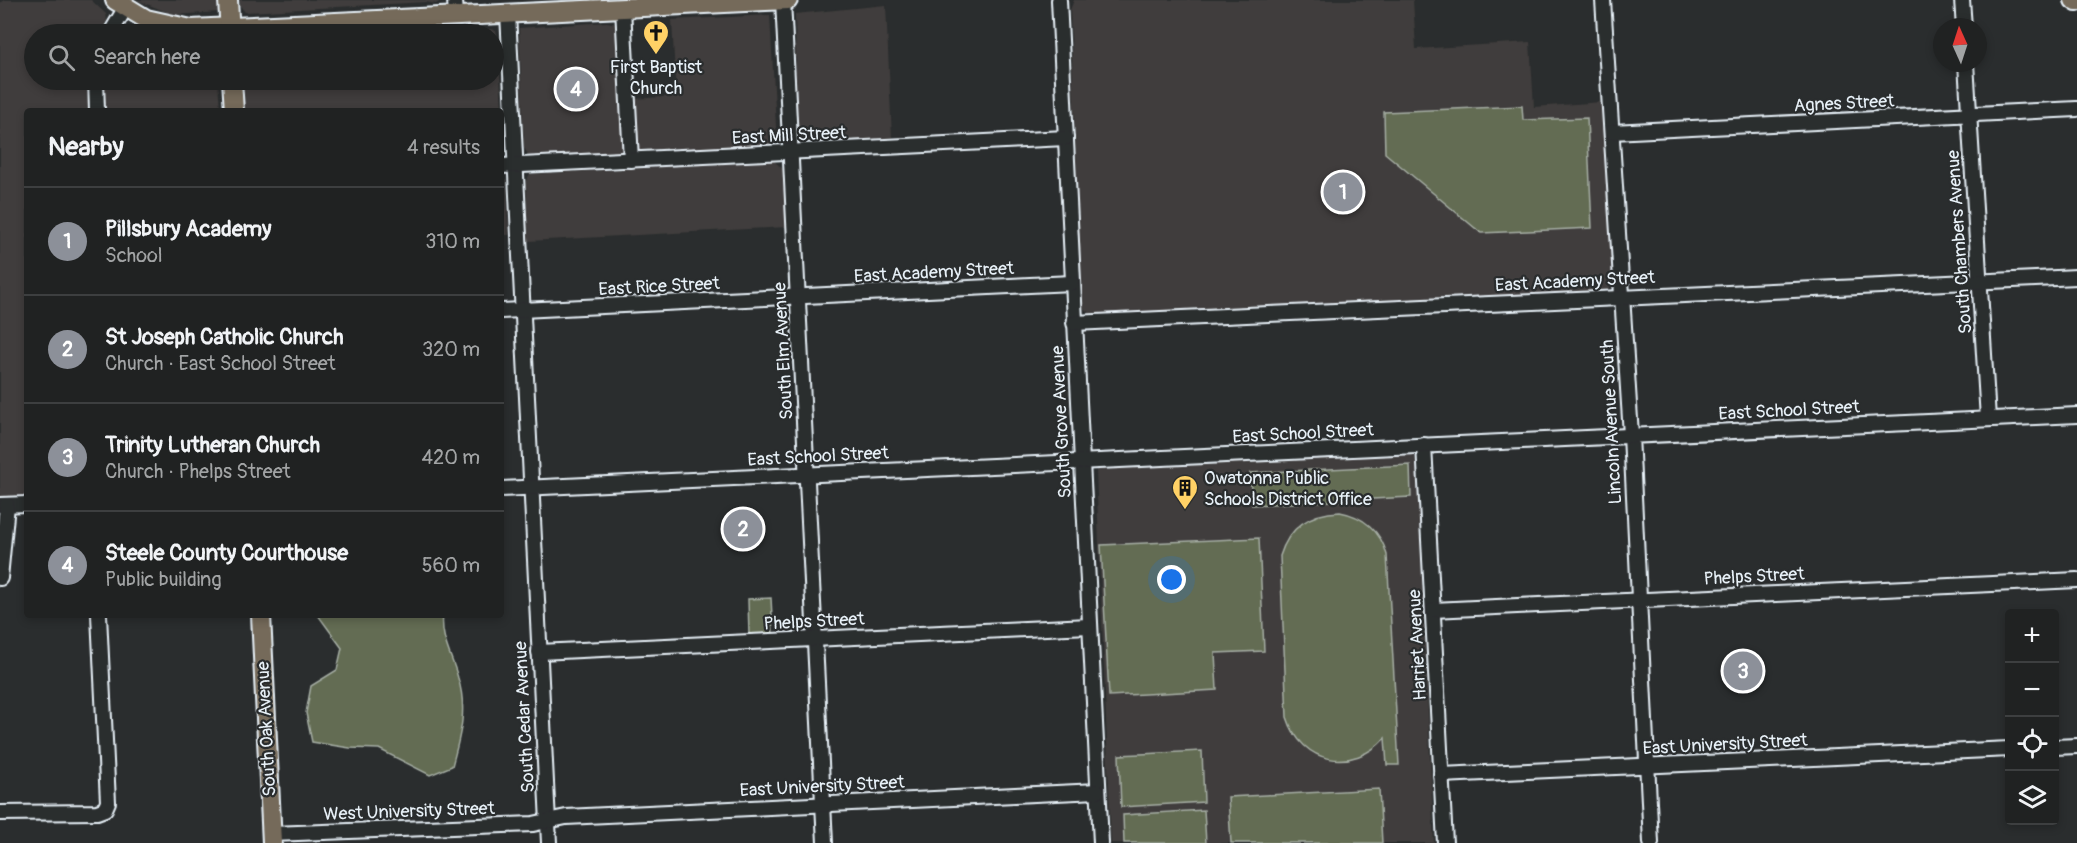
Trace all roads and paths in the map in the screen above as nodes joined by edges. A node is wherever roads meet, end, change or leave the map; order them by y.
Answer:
1 (228, 0) edge
2 (783, 0) edge
3 (788, 0) edge
4 (1059, 0) edge
5 (1604, 0) edge
6 (1962, 0) edge
7 (121, 4) edge
8 (563, 5) edge
9 (455, 8) edge
10 (623, 8) junction
11 (508, 13) junction
12 (1963, 18) edge
13 (114, 24) edge
14 (164, 24) edge
15 (230, 24) edge
16 (298, 24) edge
17 (1967, 72) edge
18 (96, 90) edge
19 (233, 90) edge
20 (97, 108) edge
21 (234, 108) edge
22 (2077, 109) edge
23 (1970, 115) junction
24 (1612, 132) junction
25 (1066, 138) junction
26 (791, 153) junction
27 (631, 160) junction
28 (508, 166) edge
29 (2077, 277) edge
30 (1980, 281) junction
31 (1072, 284) junction
32 (798, 297) junction
33 (1622, 297) junction
34 (522, 310) junction
35 (504, 311) edge
36 (1074, 323) junction
37 (2077, 415) edge
38 (1988, 419) junction
39 (1631, 435) junction
40 (1424, 445) junction
41 (1081, 461) junction
42 (807, 474) junction
43 (531, 488) junction
44 (504, 489) edge
45 (24, 504) edge
46 (3, 505) edge
47 (0, 578) edge
48 (2077, 580) edge
49 (1639, 601) junction
50 (1433, 610) junction
51 (99, 618) edge
52 (261, 618) edge
53 (1089, 626) junction
54 (815, 639) junction
55 (539, 652) junction
56 (2077, 746) edge
57 (2059, 747) edge
58 (2005, 749) edge
59 (1647, 765) junction
60 (1441, 775) junction
61 (1098, 791) junction
62 (823, 804) junction
63 (0, 813) edge
64 (548, 819) junction
65 (272, 838) edge
66 (549, 843) edge
67 (825, 843) edge
68 (1101, 843) edge
69 (1445, 843) edge
70 (1651, 843) edge

1 - 15 main road
2 - 3 main road
2 - 10 main road
2 - 26 street, South Elm Avenue
4 - 25 street, South Grove Avenue
5 - 24 street, Lincoln Avenue South
6 - 12 street
7 - 13 street
7 - 14 main road
8 - 10 main road
8 - 11 main road
9 - 11 main road
9 - 16 main road
10 - 27 street
11 - 28 street, South Cedar Avenue
17 - 23 street, South Chambers Avenue
18 - 20 street
19 - 21 main road
22 - 23 street, Agnes Street
23 - 24 street, Agnes Street
23 - 30 street, South Chambers Avenue
24 - 33 street, Lincoln Avenue South
25 - 26 street, East Mill Street
25 - 31 street, South Grove Avenue
26 - 27 street, East Mill Street
26 - 32 street, South Elm Avenue
27 - 28 street, East Mill Street
28 - 34 street, South Cedar Avenue
29 - 30 street, East Academy Street
30 - 33 street, East Academy Street
30 - 38 street, South Chambers Avenue
31 - 32 street, East Academy Street
31 - 36 street, South Grove Avenue
32 - 34 street, East Rice Street
32 - 42 street, South Elm Avenue
33 - 36 street, East Academy Street
33 - 39 street, Lincoln Avenue South
34 - 35 street, East Rice Street
34 - 43 street, South Cedar Avenue
36 - 41 street, South Grove Avenue
37 - 38 street, East School Street
38 - 39 street, East School Street
39 - 40 street, East School Street
39 - 49 street, Lincoln Avenue South
40 - 41 street, East School Street
40 - 50 street, Harriet Avenue
41 - 42 street, East School Street
41 - 53 street, South Grove Avenue
42 - 43 street, East School Street
42 - 54 street, South Elm Avenue
43 - 44 street, East School Street
43 - 55 street, South Cedar Avenue
45 - 46 street
46 - 47 street
48 - 49 street, Phelps Street
49 - 50 street, Phelps Street
49 - 59 street, Lincoln Avenue South
50 - 60 street, Harriet Avenue
51 - 63 street
52 - 65 main road, South Oak Avenue
53 - 54 street, Phelps Street
53 - 61 street, South Grove Avenue
54 - 55 street, Phelps Street
54 - 62 street, South Elm Avenue
55 - 64 street, South Cedar Avenue
56 - 57 street
58 - 59 street, East University Street
59 - 60 street, East University Street
59 - 70 street, Lincoln Avenue South
60 - 69 street, Harriet Avenue
61 - 62 street, East University Street
61 - 68 street, South Grove Avenue
62 - 64 street, East University Street
62 - 67 street, South Elm Avenue
64 - 65 street, West University Street
64 - 66 street, South Cedar Avenue

